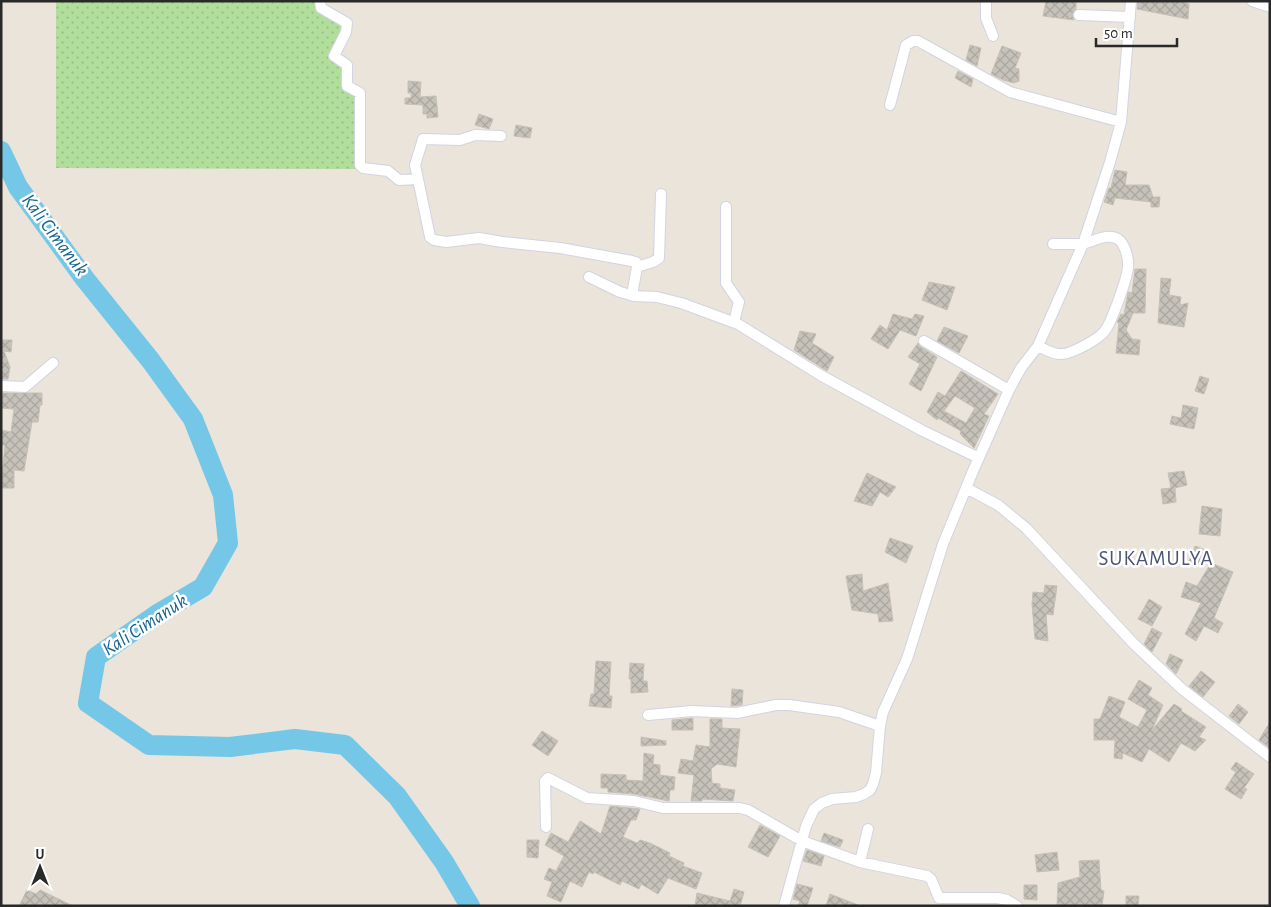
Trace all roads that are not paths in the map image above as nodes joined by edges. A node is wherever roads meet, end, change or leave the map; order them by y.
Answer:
1 (320, 1) edge
2 (986, 1) edge
3 (1131, 1) edge
4 (1252, 1) edge
5 (1270, 7) edge
6 (1079, 14) dead end
7 (1130, 17) junction
8 (993, 36) dead end
9 (890, 105) dead end
10 (1121, 122) junction
11 (501, 136) dead end
12 (418, 179) junction
13 (661, 194) dead end
14 (726, 208) dead end
15 (1053, 244) dead end
16 (1083, 244) junction
17 (637, 267) junction
18 (589, 277) dead end
19 (632, 295) junction
20 (734, 322) junction
21 (924, 341) dead end
22 (1038, 346) junction
23 (53, 363) dead end
24 (1, 386) edge
25 (1009, 390) junction
26 (979, 458) junction
27 (966, 488) junction
28 (648, 715) dead end
29 (880, 726) junction
30 (1270, 757) edge
31 (546, 827) dead end
32 (868, 829) dead end
33 (802, 841) junction
34 (860, 862) junction
35 (784, 906) edge
36 (1017, 906) edge

1 - 12 street
2 - 8 street
3 - 7 street
4 - 5 street
6 - 7 street
7 - 10 street
9 - 10 street
10 - 16 street
11 - 12 street
12 - 17 street
13 - 17 street
14 - 20 street
15 - 16 street
16 - 22 street
16 - 22 street
17 - 19 street
18 - 19 street
19 - 20 street
20 - 26 street
21 - 25 street
22 - 25 street
23 - 24 street
25 - 26 street
26 - 27 street
27 - 29 street
27 - 30 street
28 - 29 street
29 - 33 street
31 - 33 street
32 - 34 street
33 - 34 street
33 - 35 street
34 - 36 street

